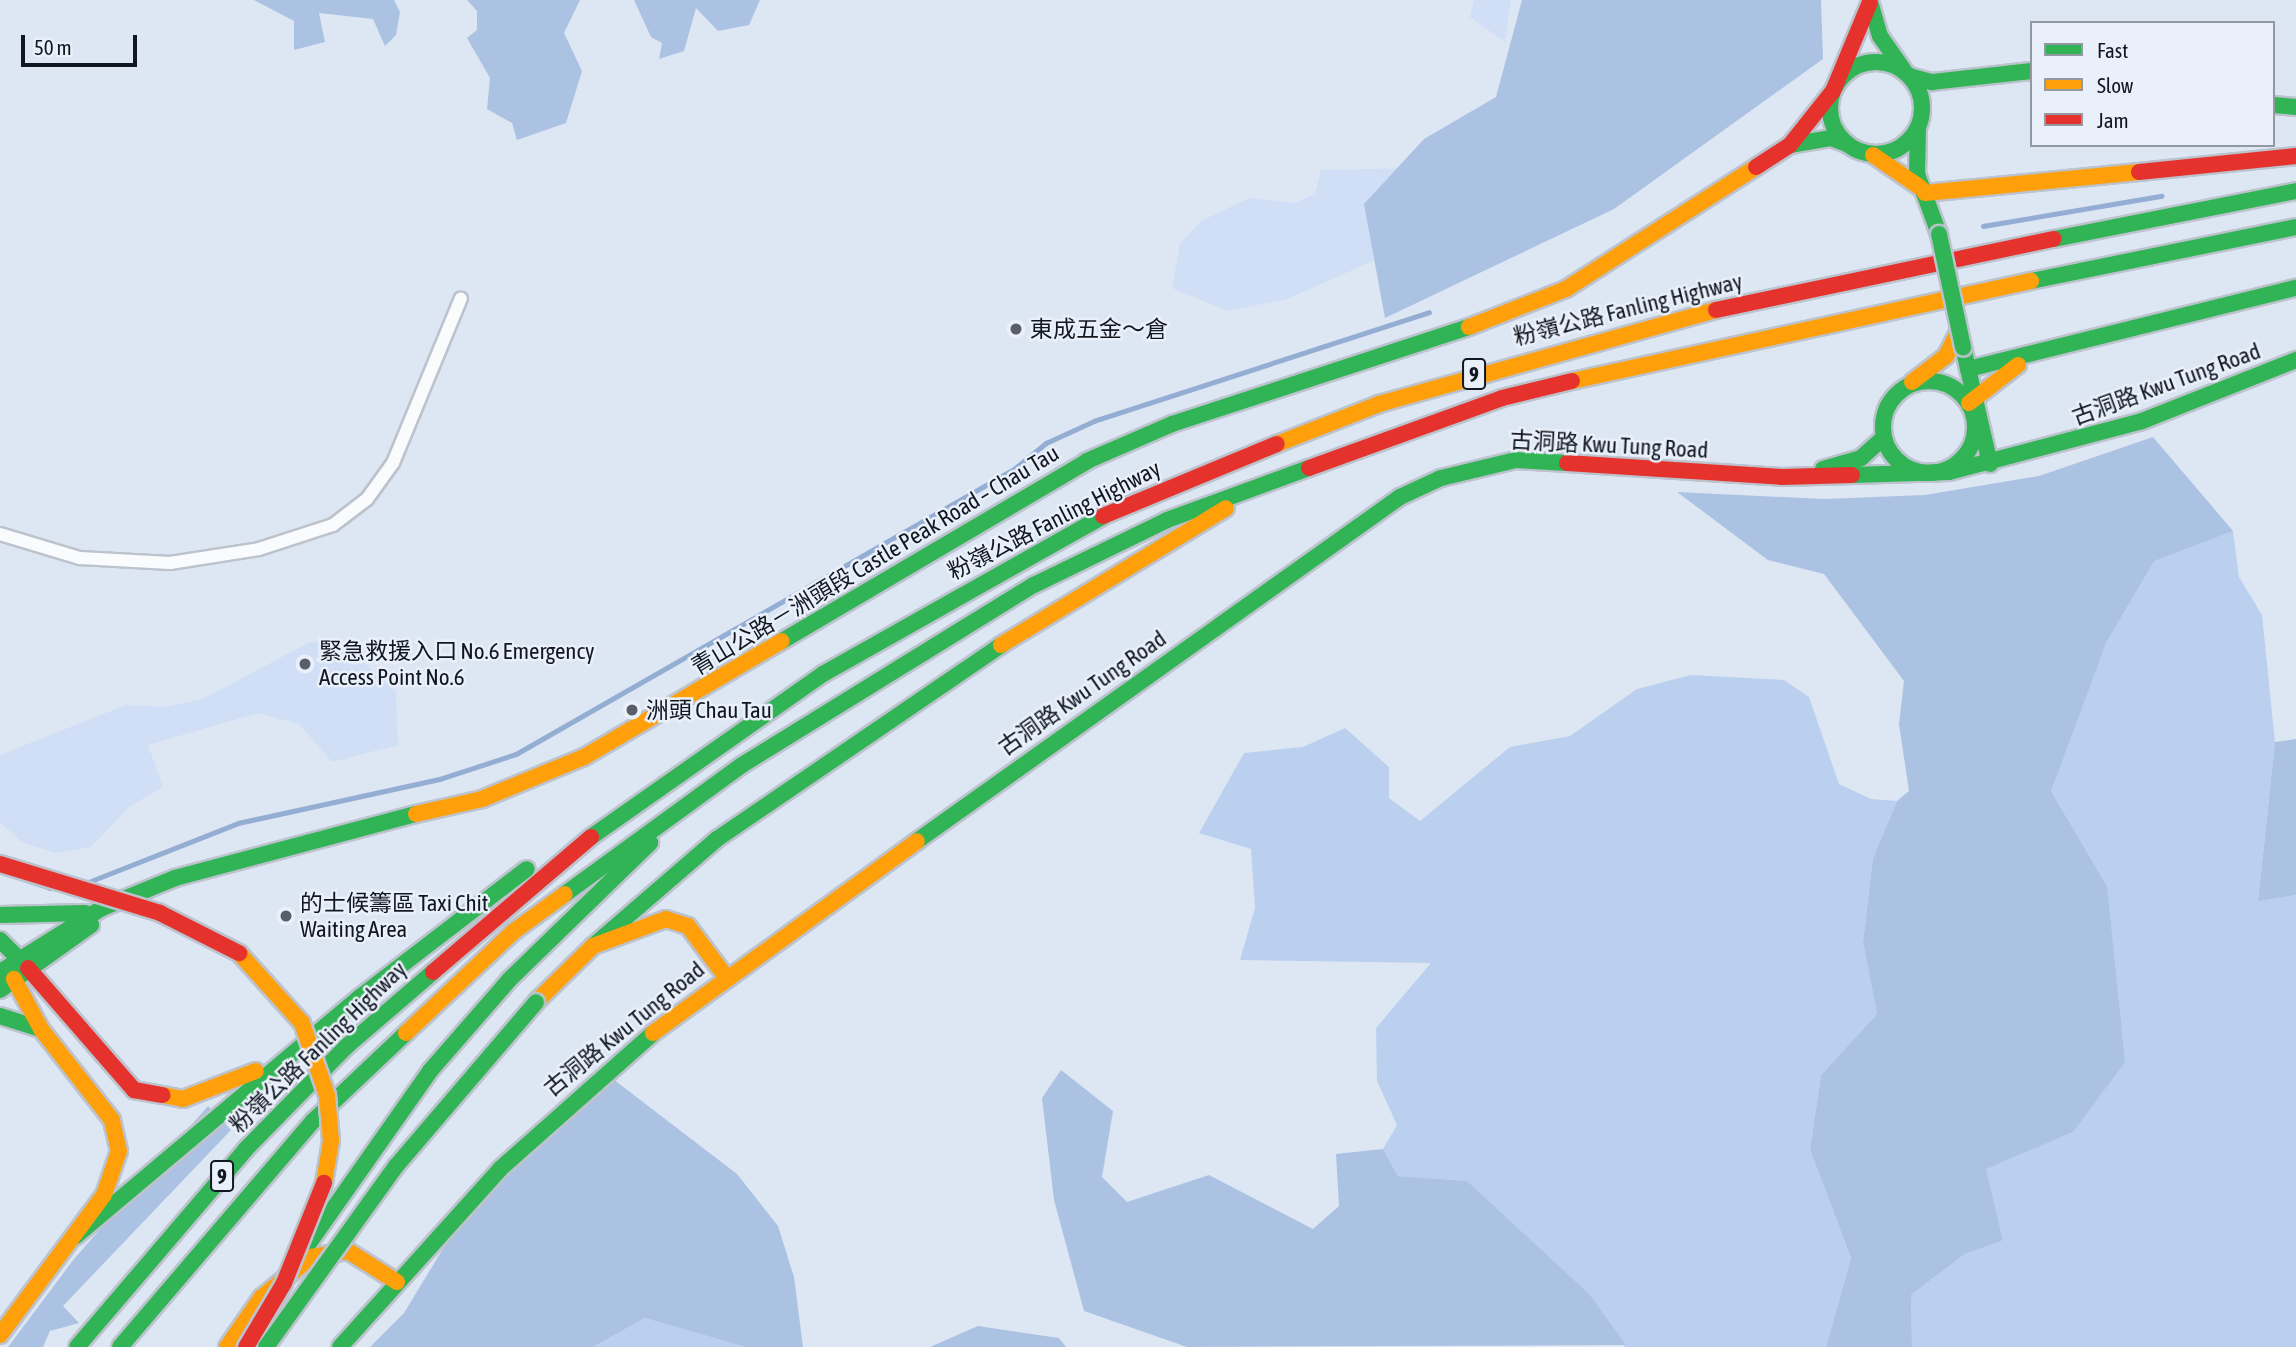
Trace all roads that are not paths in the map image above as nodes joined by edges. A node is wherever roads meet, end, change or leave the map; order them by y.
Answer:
1 (1870, 1) edge
2 (2030, 71) edge
3 (1908, 74) junction
4 (1967, 78) junction
5 (1831, 95) junction
6 (2275, 104) edge
7 (2296, 107) edge
8 (1920, 120) junction
9 (1847, 144) junction
10 (1790, 145) junction
11 (1868, 154) junction
12 (2296, 156) edge
13 (2296, 191) edge
14 (1925, 193) junction
15 (2296, 227) edge
16 (2296, 288) edge
17 (461, 298) dead end
18 (1959, 330) junction
19 (2077, 344) junction
20 (2296, 360) edge
21 (1968, 369) junction
22 (1904, 388) junction
23 (1964, 397) junction
24 (1975, 433) junction
25 (1884, 438) junction
26 (2010, 459) junction
27 (1990, 464) junction
28 (1937, 473) junction
29 (1782, 477) junction
30 (1258, 486) junction
31 (0, 534) edge
32 (719, 742) junction
33 (709, 788) junction
34 (0, 864) edge
35 (144, 891) junction
36 (102, 908) junction
37 (0, 915) edge
38 (0, 940) edge
39 (593, 946) junction
40 (24, 963) junction
41 (5, 971) edge
42 (726, 977) junction
43 (0, 990) edge
44 (0, 1016) edge
45 (41, 1028) junction
46 (302, 1045) junction
47 (76, 1236) junction
48 (293, 1266) junction
49 (397, 1282) junction
50 (0, 1335) edge
51 (77, 1347) edge
52 (120, 1347) edge
53 (227, 1347) edge
54 (246, 1347) edge
55 (266, 1347) edge
56 (340, 1347) edge

1 - 3 main road
1 - 5 main road
2 - 4 main road
3 - 4 main road
3 - 5 main road
3 - 8 main road
4 - 8 main road
5 - 9 main road
5 - 10 main road
6 - 7 main road
8 - 11 main road
8 - 14 main road
9 - 10 main road
9 - 11 main road
10 - 35 main road, 青山公路－洲頭段 Castle Peak Road – Chau Tau
11 - 14 main road
12 - 14 main road
13 - 32 main road, 粉嶺公路 Fanling Highway / 9
14 - 18 main road, bridge
15 - 30 main road, 9
16 - 19 main road
17 - 31 street
18 - 21 main road, bridge
18 - 22 main road
18 - 23 main road
19 - 21 main road
19 - 23 main road
20 - 26 main road, 古洞路 Kwu Tung Road
21 - 27 main road
22 - 23 main road
22 - 25 main road
23 - 24 main road
24 - 26 main road
24 - 28 main road
25 - 28 main road
25 - 29 main road
26 - 27 main road, 古洞路 Kwu Tung Road
27 - 28 main road, 古洞路 Kwu Tung Road
28 - 29 main road, 古洞路 Kwu Tung Road
29 - 42 main road, 古洞路 Kwu Tung Road
30 - 33 main road, 9
30 - 39 main road
32 - 46 main road
32 - 51 main road, 粉嶺公路 Fanling Highway / 9
33 - 48 main road
33 - 52 main road, 9
34 - 54 main road, bridge
35 - 36 main road, 青山公路－洲頭段 Castle Peak Road – Chau Tau
35 - 40 main road, 青山公路－洲頭段 Castle Peak Road – Chau Tau
36 - 37 main road
36 - 40 main road, 青山公路－洲頭段 Castle Peak Road – Chau Tau
38 - 40 main road
39 - 42 main road
39 - 55 main road, bridge
40 - 41 main road, 青山公路－洲頭段 Castle Peak Road – Chau Tau
40 - 46 main road
41 - 43 main road, 青山公路－洲頭段 Castle Peak Road – Chau Tau
41 - 45 main road
42 - 49 main road, 古洞路 Kwu Tung Road
44 - 45 main road
45 - 47 main road
46 - 47 main road
47 - 50 main road
48 - 49 main road
48 - 53 main road
49 - 56 main road, 古洞路 Kwu Tung Road

